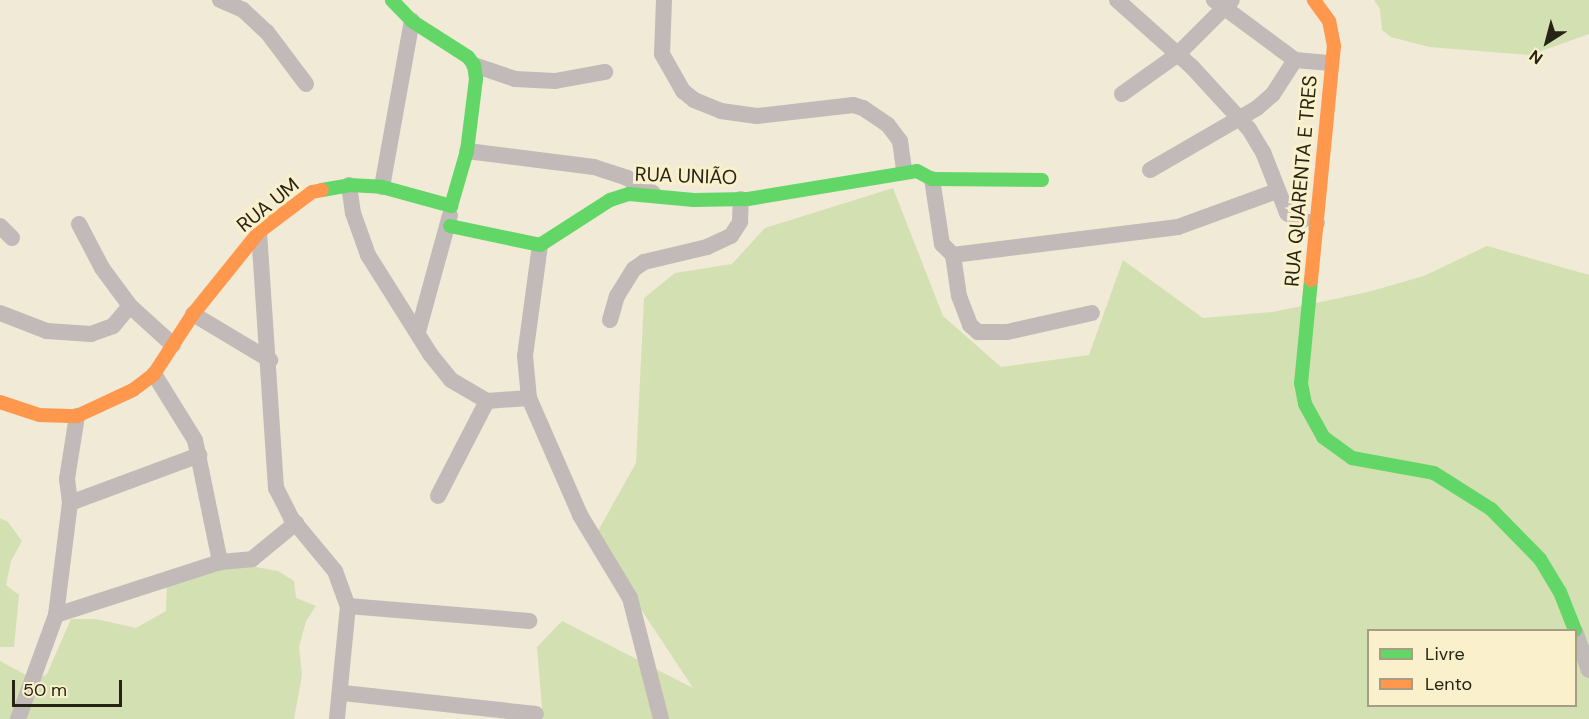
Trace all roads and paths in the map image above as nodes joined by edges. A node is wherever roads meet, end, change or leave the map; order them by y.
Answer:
1 (220, 0) edge
2 (392, 0) edge
3 (664, 0) edge
4 (1117, 0) edge
5 (1314, 0) edge
6 (1223, 3) edge
7 (412, 21) junction
8 (1178, 54) junction
9 (1295, 60) junction
10 (1331, 63) junction
11 (474, 65) junction
12 (605, 72) dead end
13 (306, 84) dead end
14 (1122, 94) dead end
15 (1240, 120) junction
16 (467, 151) junction
17 (1150, 170) dead end
18 (904, 171) junction
19 (933, 179) junction
20 (1042, 180) dead end
21 (349, 185) junction
22 (382, 187) junction
23 (1277, 191) junction
24 (653, 194) junction
25 (741, 199) junction
26 (451, 206) junction
27 (1317, 223) junction
28 (79, 224) dead end
29 (450, 226) junction
30 (259, 231) junction
31 (540, 246) junction
32 (953, 255) junction
33 (130, 306) junction
34 (0, 313) edge
35 (1092, 313) dead end
36 (193, 314) junction
37 (610, 320) dead end
38 (418, 332) junction
39 (173, 345) junction
40 (270, 360) junction
41 (154, 374) junction
42 (529, 398) junction
43 (487, 401) junction
44 (0, 402) edge
45 (77, 416) junction
46 (199, 456) junction
47 (438, 496) dead end
48 (70, 503) junction
49 (296, 523) junction
50 (220, 562) junction
51 (348, 606) junction
52 (56, 615) junction
53 (529, 621) dead end
54 (1574, 629) edge
55 (1577, 637) edge
56 (1589, 670) edge
57 (343, 693) junction
58 (536, 714) dead end
59 (18, 719) edge
60 (337, 719) edge
61 (661, 719) edge

1 - 13 street
2 - 7 street
3 - 18 street
4 - 8 street
5 - 10 street, RUA QUARENTA E TRES
6 - 8 street
6 - 9 street
7 - 11 street
7 - 22 street
8 - 14 street
8 - 15 street
9 - 10 street
9 - 15 street
10 - 27 street, RUA QUARENTA E TRES
11 - 12 street
11 - 16 street
15 - 17 street
15 - 23 street
16 - 24 street
16 - 26 street
18 - 19 street, RUA UNIÃO
18 - 25 street, RUA UNIÃO
19 - 20 street, RUA UNIÃO
19 - 32 street
21 - 22 street, RUA UM
21 - 30 street, RUA UM
21 - 38 street
22 - 26 street, RUA UM
23 - 27 street
23 - 32 street
24 - 25 street, RUA UNIÃO
24 - 31 street, RUA UNIÃO
25 - 37 street
26 - 29 street
27 - 54 street, RUA QUARENTA E TRES
28 - 33 street
29 - 31 street
29 - 38 street
30 - 36 street, RUA UM
30 - 40 street
31 - 42 street
32 - 35 street
33 - 34 street
33 - 39 street
36 - 39 street, RUA UM
36 - 40 street
38 - 43 street
39 - 41 street, RUA UM
40 - 49 street
41 - 45 street, RUA UM
41 - 46 street
42 - 43 street
42 - 61 street
43 - 47 street
44 - 45 street, RUA UM
45 - 48 street
46 - 48 street
46 - 50 street
48 - 52 street
49 - 50 street
49 - 51 street
50 - 52 street
51 - 53 street
51 - 57 street
52 - 59 street
55 - 56 street
57 - 58 street
57 - 60 street

